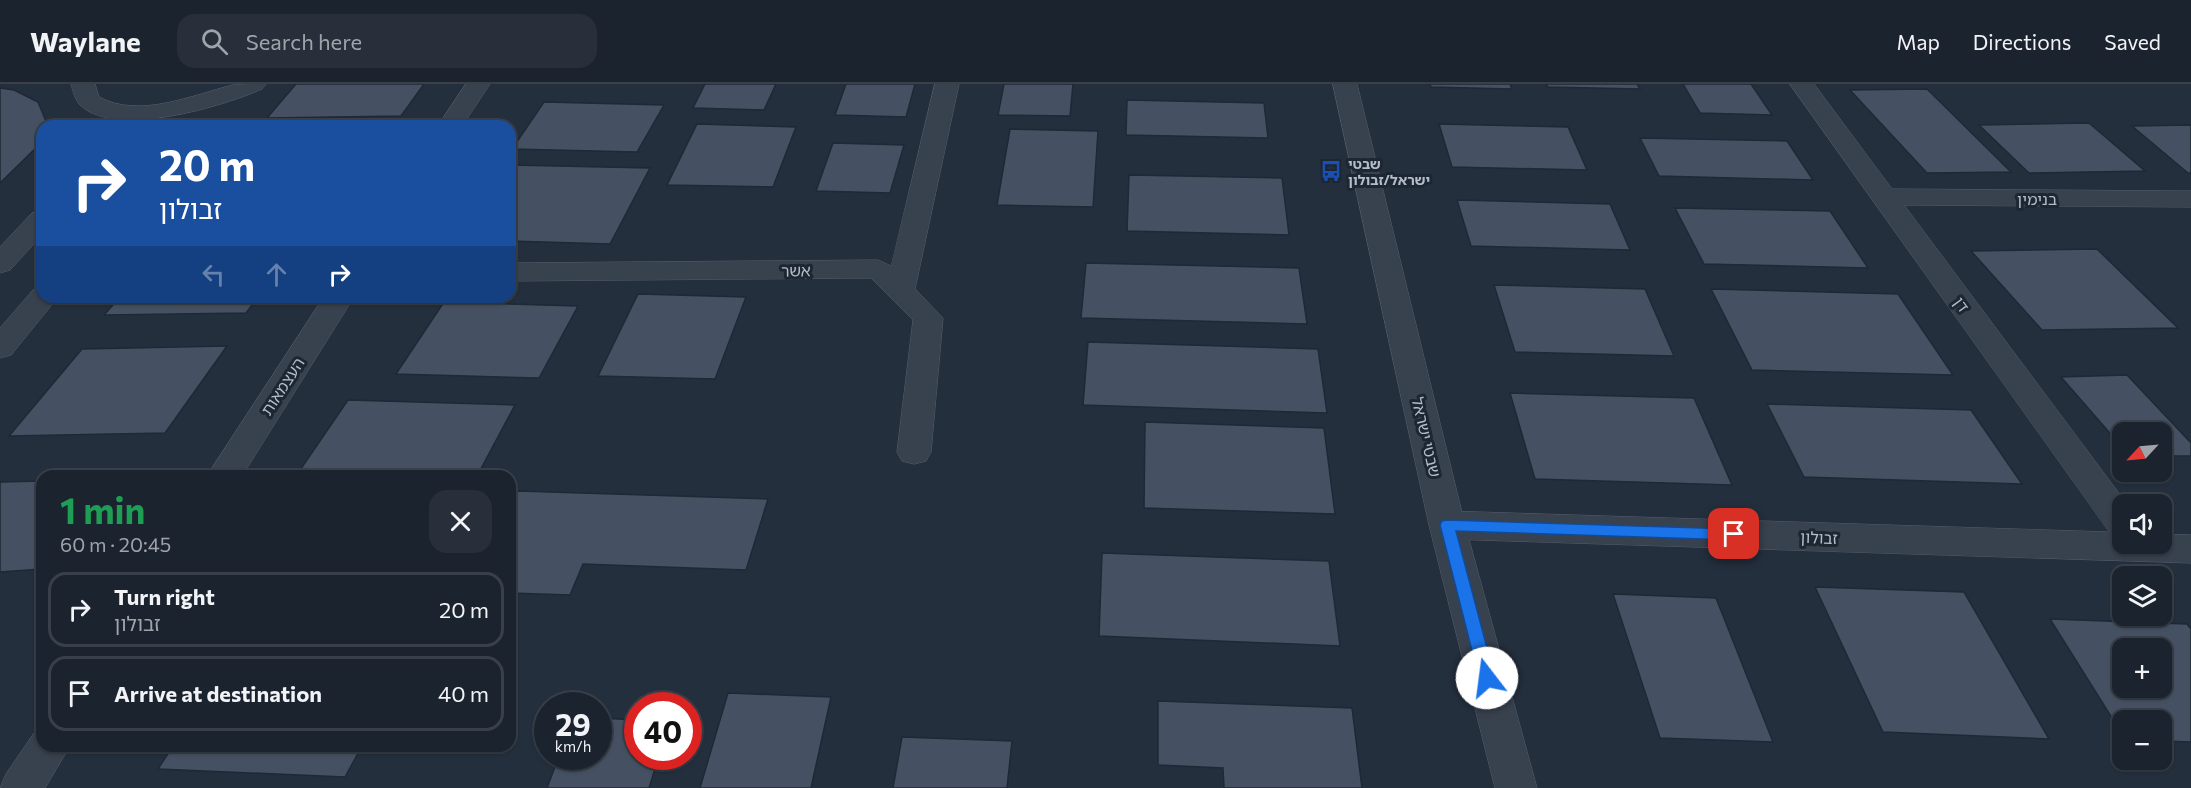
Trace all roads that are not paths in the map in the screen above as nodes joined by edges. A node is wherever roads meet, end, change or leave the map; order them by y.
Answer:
1 (83, 84) edge
2 (478, 84) edge
3 (947, 84) edge
4 (1345, 84) edge
5 (1802, 84) edge
6 (251, 86) edge
7 (112, 118) edge
8 (205, 120) edge
9 (454, 120) edge
10 (1883, 196) junction
11 (2191, 199) edge
12 (36, 225) edge
13 (0, 264) edge
14 (516, 272) edge
15 (900, 291) junction
16 (38, 303) edge
17 (335, 303) edge
18 (0, 348) edge
19 (914, 452) dead end
20 (228, 470) edge
21 (2112, 509) edge
22 (1447, 525) junction
23 (2112, 538) edge
24 (2172, 545) edge
25 (2191, 549) edge
26 (45, 752) edge
27 (21, 788) edge
28 (1516, 788) edge

1 - 7 street
2 - 9 street
3 - 15 street
4 - 22 street, שבטי ישראל
5 - 10 street, דן
6 - 7 street
6 - 8 street
10 - 11 street, בנימין
10 - 21 street, דן
12 - 13 street
14 - 15 street, אשר
15 - 19 street, אשר
16 - 18 street
17 - 20 street, העצמאות
22 - 23 street, זבולון
22 - 28 street, שבטי ישראל
24 - 25 street, זבולון
26 - 27 street

